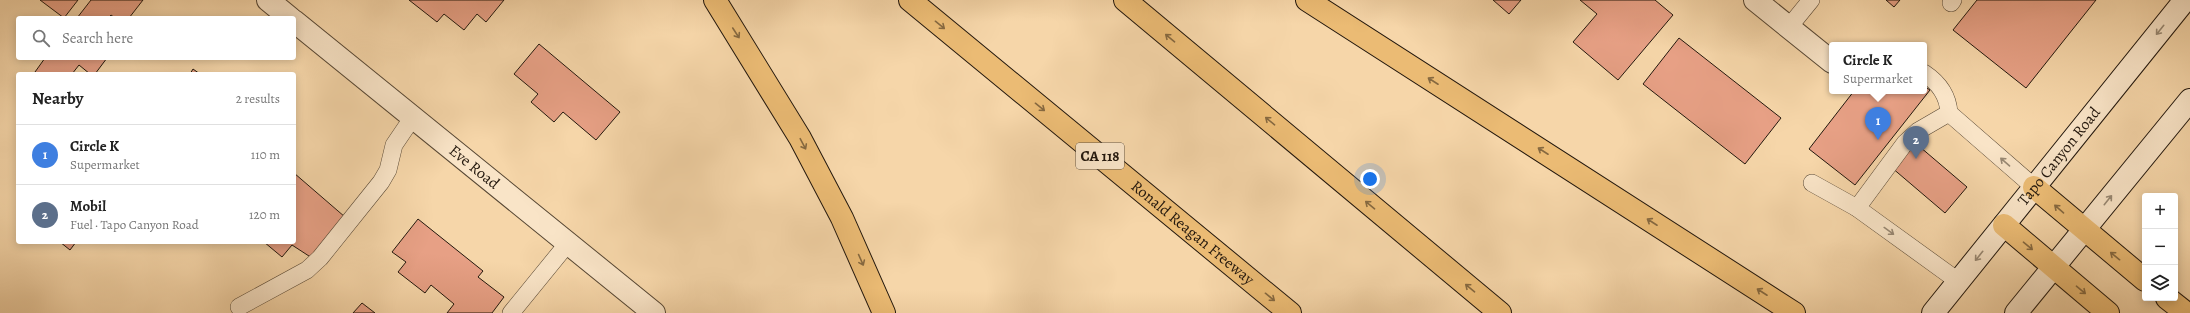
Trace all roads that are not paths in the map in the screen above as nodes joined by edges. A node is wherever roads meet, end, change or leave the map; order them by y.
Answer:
1 (268, 0) edge
2 (715, 0) edge
3 (910, 0) edge
4 (1125, 0) edge
5 (1307, 0) edge
6 (1755, 0) edge
7 (1811, 0) edge
8 (2185, 0) edge
9 (288, 16) edge
10 (296, 23) edge
11 (1789, 28) junction
12 (1829, 60) edge
13 (1927, 75) edge
14 (2190, 100) edge
15 (1949, 113) junction
16 (413, 117) junction
17 (1812, 183) dead end
18 (2034, 187) junction
19 (1857, 208) junction
20 (2004, 225) junction
21 (2083, 230) junction
22 (568, 243) junction
23 (2053, 267) junction
24 (2142, 278) edge
25 (1958, 281) junction
26 (2171, 301) edge
27 (239, 307) dead end
28 (511, 313) edge
29 (654, 313) edge
30 (884, 313) edge
31 (1290, 313) edge
32 (1500, 313) edge
33 (1794, 313) edge
34 (1933, 313) edge
35 (2016, 313) edge
36 (2108, 313) edge
37 (2186, 313) edge

1 - 9 main road
2 -> 30 highway
3 -> 31 highway, Ronald Reagan Freeway / CA 118
32 -> 4 highway
33 -> 5 highway
6 - 11 main road
7 - 11 lane
8 -> 18 main road, Tapo Canyon Road
10 - 16 main road, Eve Road
11 - 12 main road
13 - 15 lane
21 -> 14 main road
18 -> 15 lane
15 - 19 lane
16 - 22 main road, Eve Road
16 - 27 lane
17 - 19 lane
18 - 20 main road, Tapo Canyon Road
21 -> 18 highway
19 -> 25 lane
20 -> 23 highway
20 -> 25 main road, Tapo Canyon Road
21 - 23 main road
24 -> 21 highway
22 - 28 lane
22 - 29 main road, Eve Road
23 - 35 main road
23 -> 36 highway
25 - 34 main road, Tapo Canyon Road
26 - 37 highway

